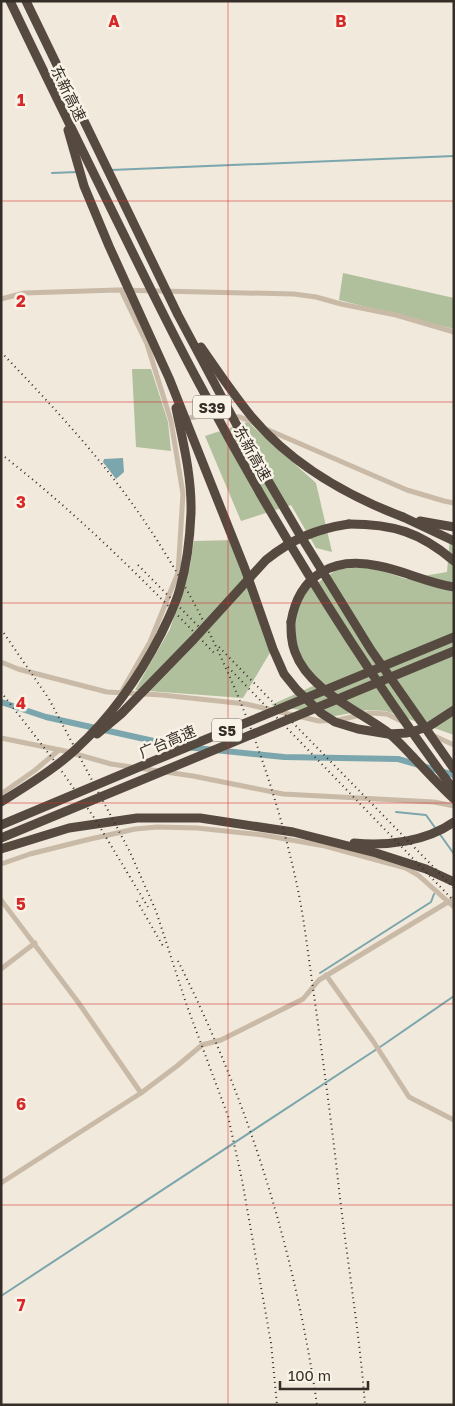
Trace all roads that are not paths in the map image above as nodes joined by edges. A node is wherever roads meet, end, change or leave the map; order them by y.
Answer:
1 (10, 1) edge
2 (26, 1) edge
3 (62, 111) junction
4 (121, 290) junction
5 (1, 299) edge
6 (178, 314) junction
7 (454, 332) edge
8 (169, 378) junction
9 (171, 421) junction
10 (454, 503) edge
11 (403, 517) junction
12 (454, 527) edge
13 (454, 541) edge
14 (454, 561) edge
15 (454, 587) edge
16 (454, 637) edge
17 (454, 651) edge
18 (1, 662) edge
19 (121, 693) junction
20 (454, 710) edge
21 (1, 738) edge
22 (454, 745) edge
23 (60, 750) junction
24 (75, 750) junction
25 (454, 769) edge
26 (454, 790) edge
27 (1, 794) edge
28 (454, 800) edge
29 (1, 802) edge
30 (454, 806) edge
31 (454, 822) edge
32 (1, 825) edge
33 (1, 838) edge
34 (329, 841) junction
35 (1, 849) edge
36 (1, 864) edge
37 (454, 882) edge
38 (454, 898) edge
39 (1, 900) edge
40 (448, 902) junction
41 (454, 907) edge
42 (35, 943) junction
43 (1, 969) edge
44 (326, 975) junction
45 (141, 1093) junction
46 (454, 1120) edge
47 (1, 1183) edge

1 - 3 highway, 东新高速 / S39, bridge
2 - 6 highway, 东新高速 / S39, bridge
3 - 8 highway, bridge
3 - 26 highway, 东新高速 / S39, bridge
4 - 5 street
4 - 7 street
4 - 9 street
6 - 11 highway, bridge
6 - 25 highway, 东新高速 / S39, bridge
8 - 20 highway, bridge
8 - 24 highway, bridge
9 - 10 street
9 - 19 street
11 - 12 highway
11 - 13 highway
14 - 24 highway, bridge
15 - 28 highway, bridge
16 - 32 highway, 广台高速 / S5, bridge
17 - 33 highway, 广台高速 / S5, bridge
18 - 19 street
19 - 22 street
21 - 23 street
23 - 27 street
23 - 30 street
24 - 29 highway, bridge
31 - 34 highway
34 - 35 highway
34 - 37 highway
36 - 40 street
38 - 40 street
39 - 42 street
40 - 41 street
40 - 44 street
42 - 43 street
42 - 45 street
44 - 45 street
44 - 46 street
45 - 47 street

